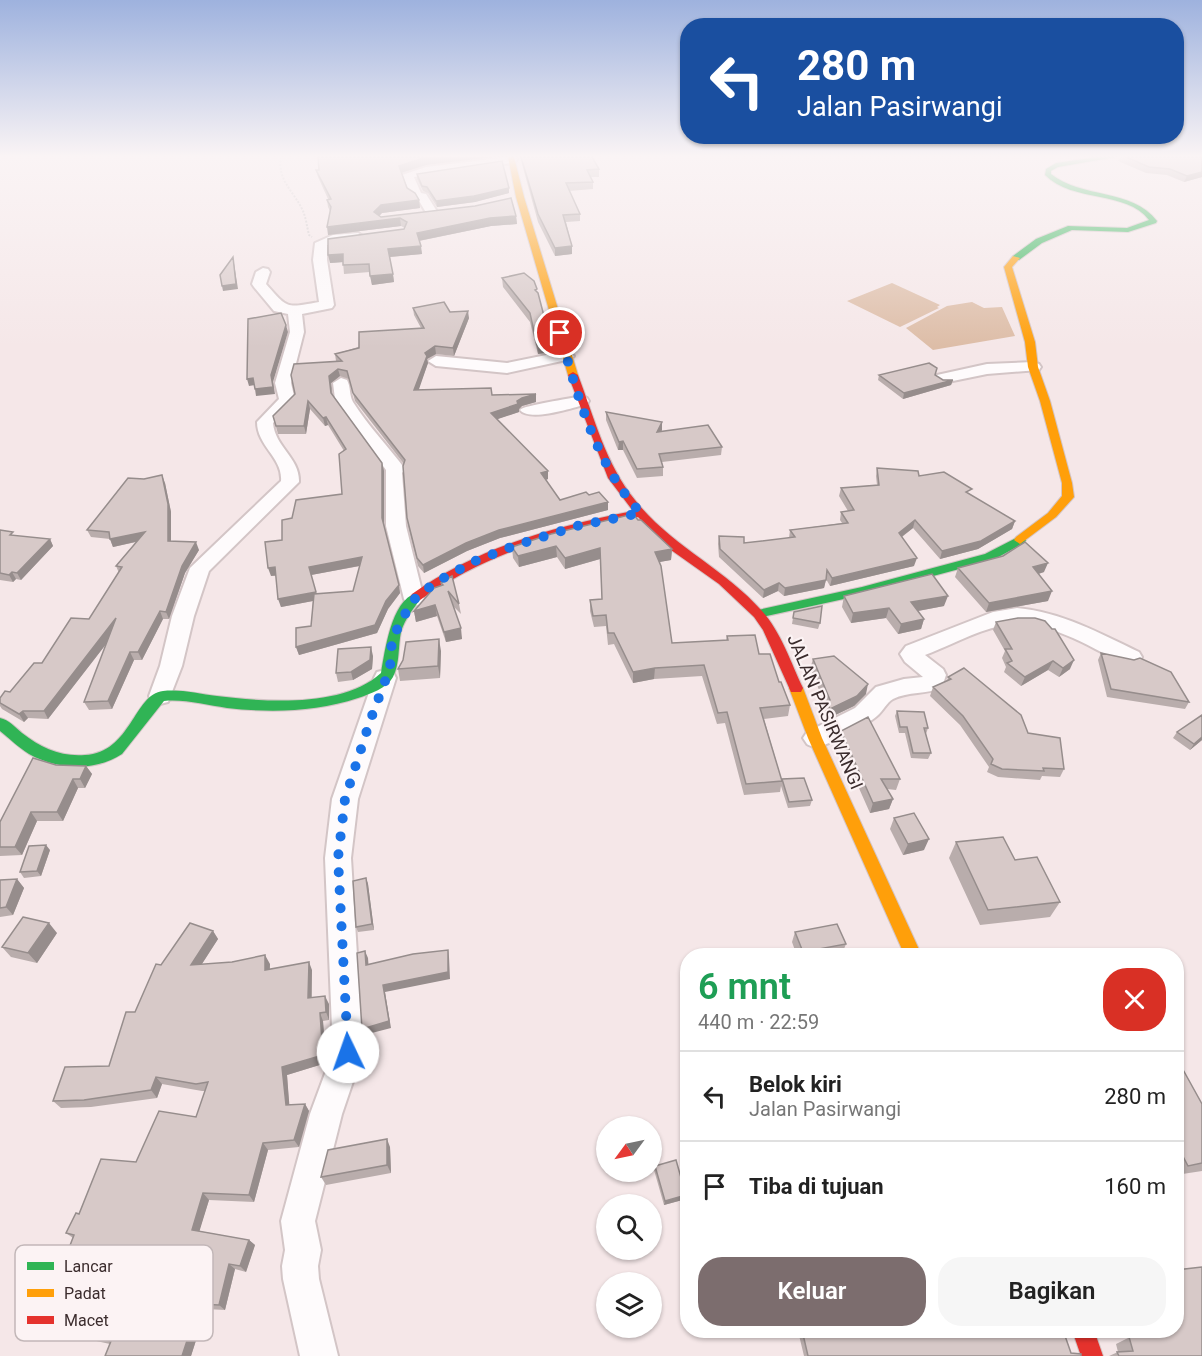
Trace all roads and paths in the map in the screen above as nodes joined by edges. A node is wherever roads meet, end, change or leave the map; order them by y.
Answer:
1 (305, 220) edge
2 (521, 220) edge
3 (1151, 220) edge
4 (375, 235) edge
5 (326, 240) junction
6 (263, 272) dead end
7 (295, 311) junction
8 (566, 356) junction
9 (436, 361) dead end
10 (1033, 368) junction
11 (943, 378) edge
12 (341, 383) dead end
13 (581, 401) junction
14 (528, 410) dead end
15 (641, 513) junction
16 (414, 599) junction
17 (758, 614) junction
18 (1131, 657) edge
19 (385, 678) junction
20 (160, 696) junction
21 (0, 723) edge
22 (815, 738) junction
23 (910, 948) edge
24 (1086, 1338) edge
25 (319, 1356) edge
26 (1092, 1356) edge

1 - 5 path
2 - 8 street, JALAN PASIRWANGI
3 - 10 street
4 - 5 street
5 - 7 street
6 - 7 street
7 - 20 street
8 - 9 street
8 - 13 street, JALAN PASIRWANGI
10 - 11 street
10 - 17 street
12 - 16 street
13 - 14 street
13 - 15 street, JALAN PASIRWANGI
15 - 16 street
15 - 17 street, JALAN PASIRWANGI
16 - 19 street
17 - 22 street, JALAN PASIRWANGI
18 - 22 street
19 - 20 street
19 - 25 street
20 - 21 street
22 - 23 street, JALAN PASIRWANGI
24 - 26 street

